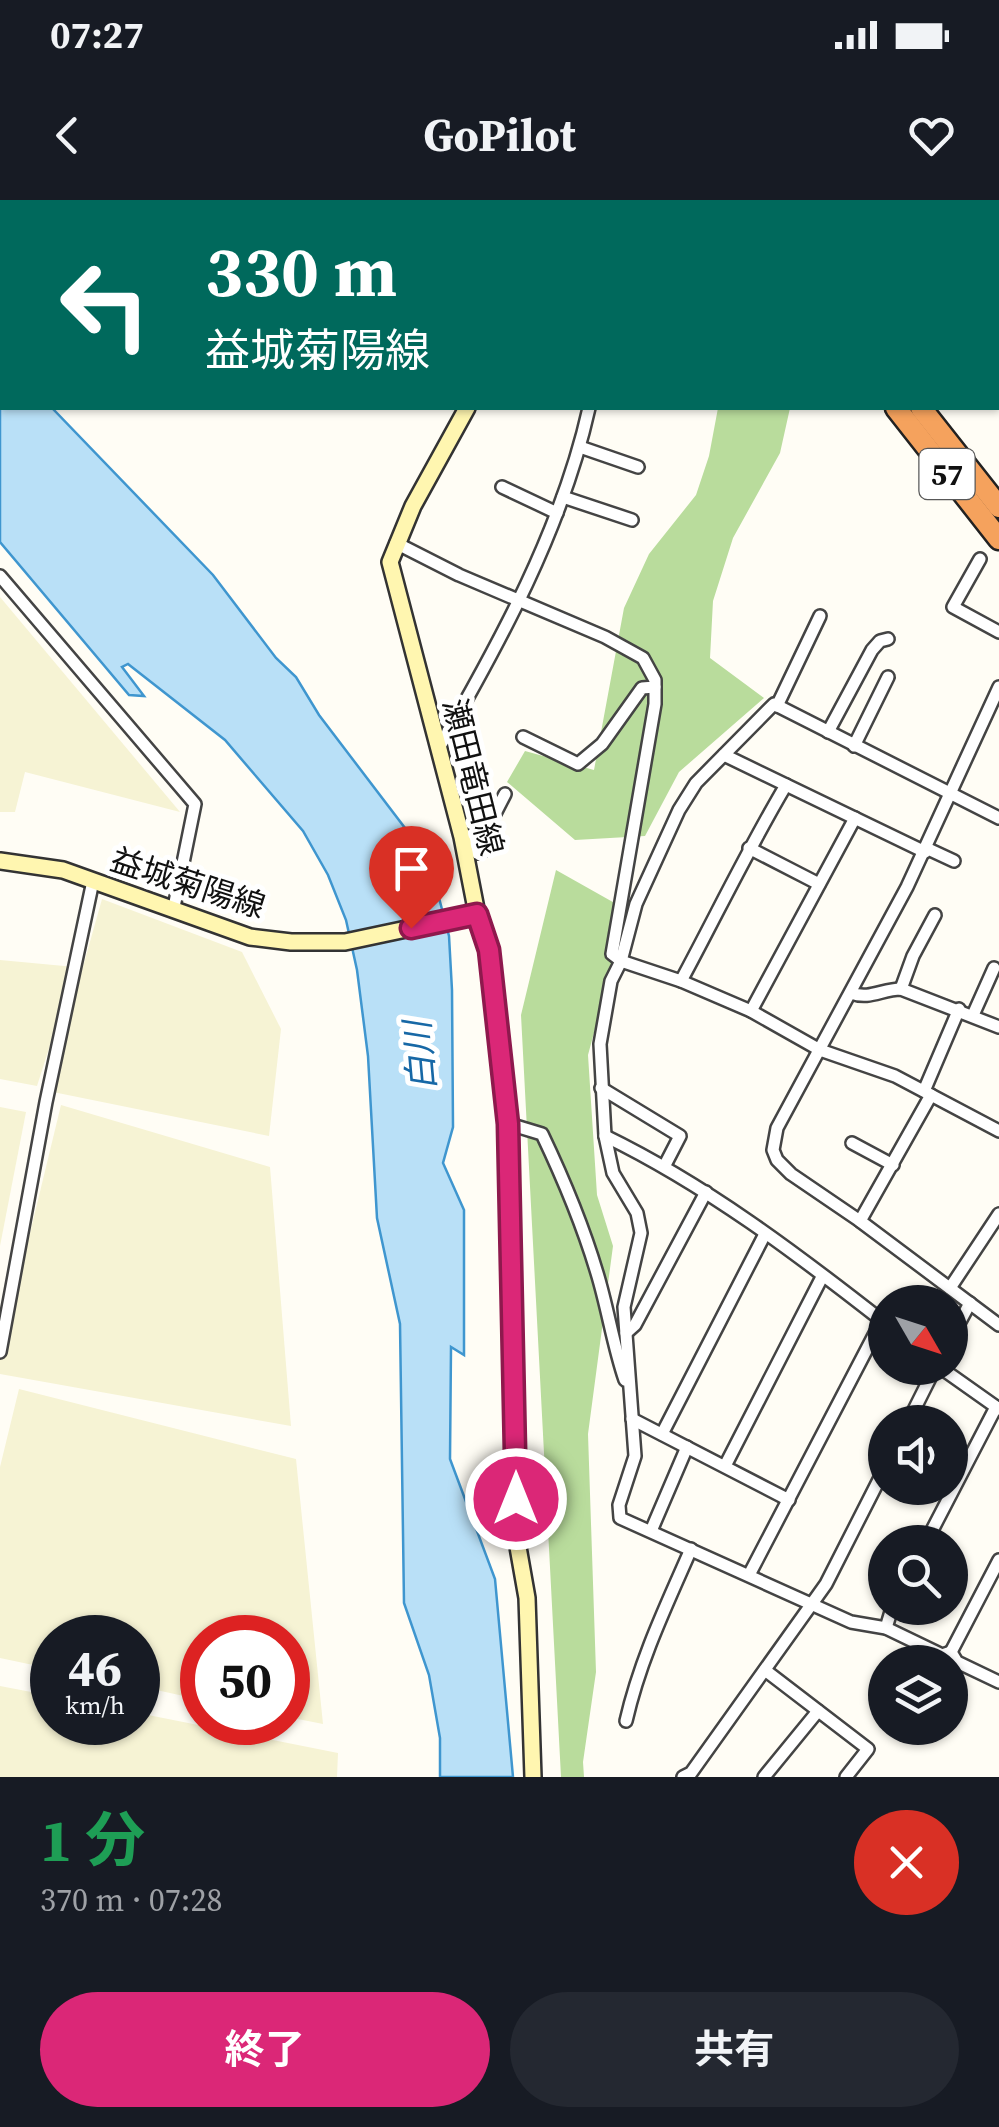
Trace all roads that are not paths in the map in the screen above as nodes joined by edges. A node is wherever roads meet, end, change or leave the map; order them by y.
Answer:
1 (466, 410) edge
2 (589, 410) edge
3 (898, 410) edge
4 (923, 410) edge
5 (934, 410) edge
6 (580, 447) junction
7 (638, 467) dead end
8 (502, 487) dead end
9 (999, 488) edge
10 (563, 497) junction
11 (999, 507) edge
12 (558, 513) junction
13 (632, 520) dead end
14 (999, 539) edge
15 (396, 542) junction
16 (980, 559) dead end
17 (0, 576) edge
18 (516, 602) junction
19 (820, 616) dead end
20 (999, 632) edge
21 (888, 638) dead end
22 (888, 676) dead end
23 (655, 687) junction
24 (999, 687) edge
25 (778, 706) junction
26 (434, 718) dead end
27 (828, 732) junction
28 (524, 737) dead end
29 (854, 746) junction
30 (440, 747) junction
31 (724, 755) junction
32 (786, 785) junction
33 (505, 794) dead end
34 (949, 794) junction
35 (855, 818) junction
36 (999, 818) edge
37 (749, 848) junction
38 (925, 850) junction
39 (954, 861) dead end
40 (0, 862) edge
41 (94, 881) junction
42 (820, 884) junction
43 (174, 908) junction
44 (477, 914) junction
45 (935, 915) dead end
46 (621, 961) junction
47 (994, 968) dead end
48 (681, 981) junction
49 (901, 989) junction
50 (851, 993) junction
51 (959, 1009) junction
52 (750, 1011) junction
53 (973, 1015) junction
54 (999, 1026) edge
55 (820, 1050) junction
56 (600, 1088) junction
57 (928, 1093) junction
58 (508, 1124) junction
59 (999, 1131) edge
60 (605, 1136) junction
61 (852, 1143) dead end
62 (665, 1165) junction
63 (894, 1165) junction
64 (706, 1192) junction
65 (999, 1214) edge
66 (860, 1220) junction
67 (765, 1234) junction
68 (822, 1276) junction
69 (946, 1285) edge
70 (952, 1285) edge
71 (970, 1303) joint
72 (968, 1307) edge
73 (868, 1310) edge
74 (999, 1324) edge
75 (626, 1333) junction
76 (868, 1350) edge
77 (0, 1352) edge
78 (964, 1385) edge
79 (630, 1394) junction
80 (998, 1408) edge
81 (632, 1419) junction
82 (662, 1434) junction
83 (688, 1447) junction
84 (725, 1466) junction
85 (789, 1500) junction
86 (868, 1501) edge
87 (935, 1525) edge
88 (651, 1532) junction
89 (691, 1549) junction
90 (999, 1560) edge
91 (750, 1575) junction
92 (812, 1605) junction
93 (887, 1625) edge
94 (886, 1628) junction
95 (921, 1645) edge
96 (955, 1645) edge
97 (968, 1667) edge
98 (765, 1670) junction
99 (999, 1682) edge
100 (818, 1710) junction
101 (626, 1721) dead end
102 (690, 1776) edge
103 (533, 1777) edge
104 (764, 1777) edge
105 (846, 1777) edge

1 - 15 main road, 瀬田竜田線
2 - 6 street
3 - 14 highway, 57
4 - 11 highway, 57
5 - 9 highway
6 - 7 street
6 - 10 street
8 - 12 street
10 - 12 street
10 - 13 street
12 - 18 street
15 - 18 street
15 - 30 main road, 瀬田竜田線
16 - 20 street
17 - 43 street
18 - 23 street
18 - 30 street
19 - 25 street
21 - 27 street
22 - 29 street
23 - 28 street
23 - 46 street
24 - 34 street
25 - 27 street
25 - 31 street
26 - 30 street
27 - 29 street
29 - 34 street
30 - 33 street
30 - 44 main road, 瀬田竜田線
31 - 32 street
31 - 46 street
32 - 35 street
32 - 37 street
34 - 36 street
34 - 38 street
35 - 38 street
35 - 42 street
37 - 42 street
37 - 48 street
38 - 39 street
38 - 50 street
40 - 41 main road, 益城菊陽線
41 - 43 main road, 益城菊陽線
41 - 77 street
42 - 52 street
43 - 44 main road, 益城菊陽線
44 - 58 main road, 瀬田竜田線
45 - 49 street
46 - 48 street
46 - 56 street
47 - 53 street
48 - 52 street
49 - 50 street
49 - 51 street
50 - 55 street
51 - 53 street
51 - 57 street
52 - 55 street
53 - 54 street
55 - 57 street
55 - 66 street
56 - 60 street
56 - 62 street
57 - 59 street
57 - 63 street
58 - 79 street
58 - 103 main road, 瀬田竜田線
60 - 62 street
60 - 75 street
61 - 63 street
62 - 64 street
63 - 66 street
64 - 67 street
64 - 75 street
65 - 70 street
66 - 69 street
67 - 68 street
67 - 82 street
68 - 73 street
68 - 84 street
71 - 72 street
71 - 74 street
75 - 79 street
76 - 85 street
78 - 80 street
79 - 81 street
80 - 87 street
81 - 82 street
81 - 88 street
82 - 83 street
83 - 84 street
83 - 88 street
84 - 85 street
85 - 91 street
86 - 92 street
88 - 89 street
89 - 91 street
89 - 101 street
90 - 96 street
91 - 92 street
92 - 94 street
92 - 98 street
93 - 94 street
94 - 95 street
97 - 99 street
98 - 100 street
98 - 102 street
100 - 104 street
100 - 105 street

